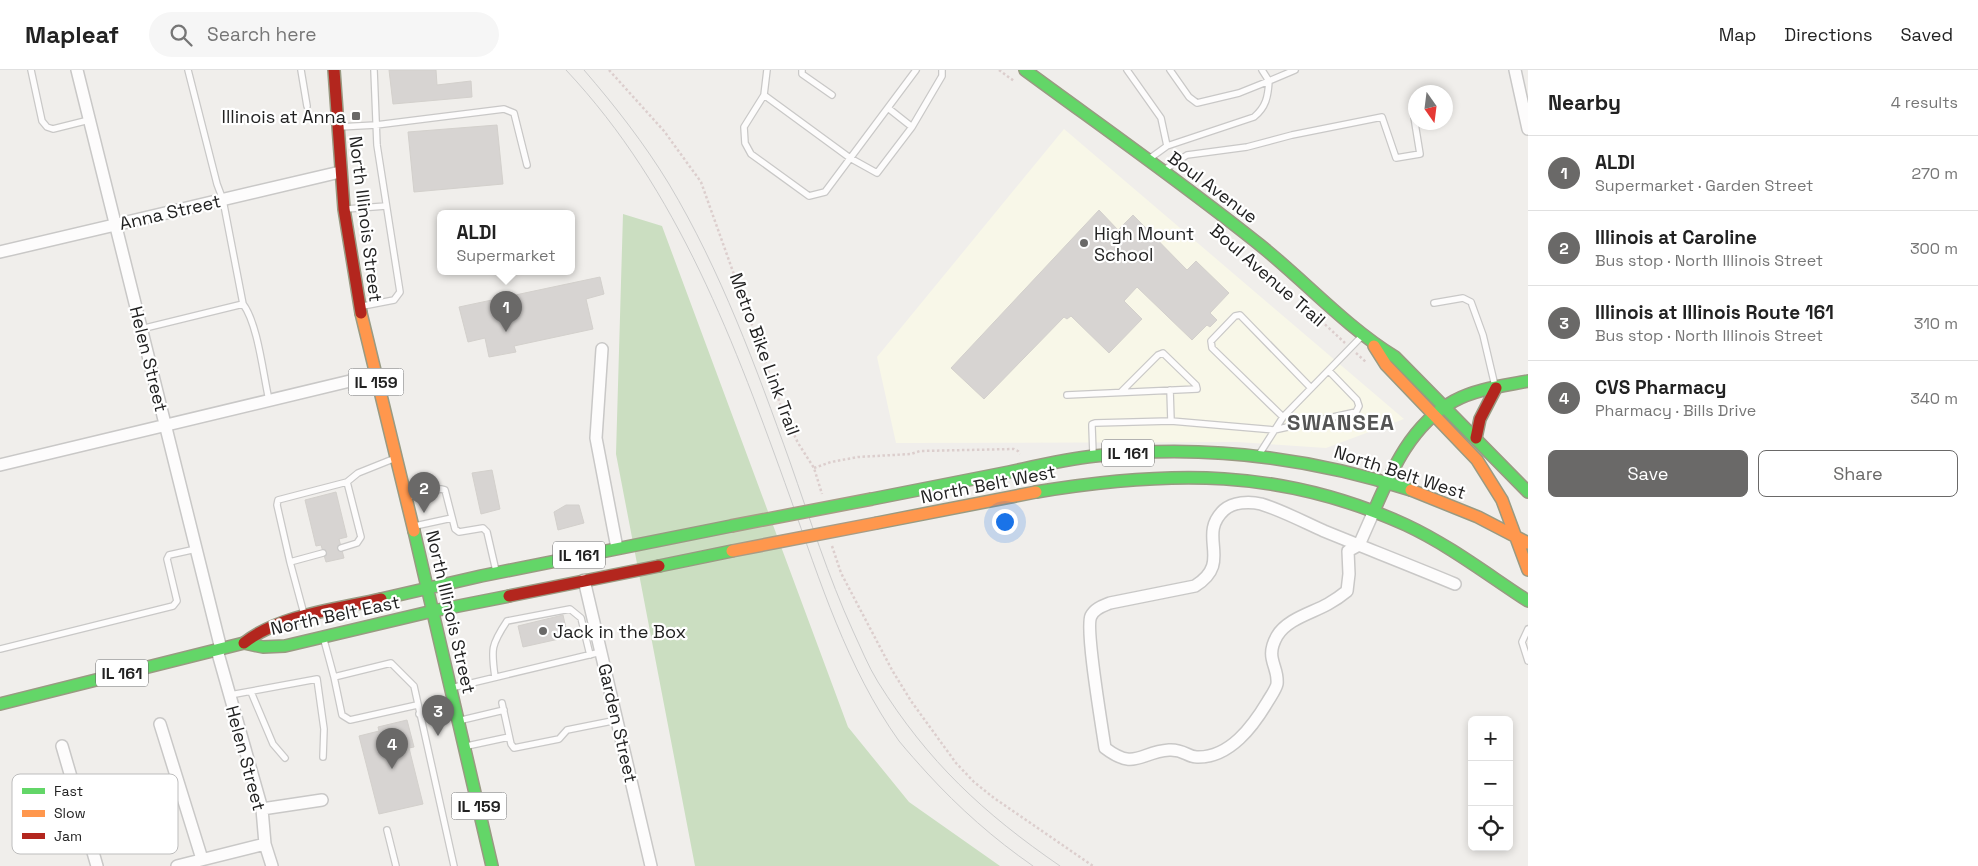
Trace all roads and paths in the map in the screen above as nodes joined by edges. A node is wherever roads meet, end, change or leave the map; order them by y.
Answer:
1 (31, 70) edge
2 (77, 70) edge
3 (188, 70) edge
4 (302, 70) edge
5 (334, 70) edge
6 (374, 70) edge
7 (609, 70) edge
8 (766, 70) edge
9 (802, 70) edge
10 (916, 70) edge
11 (942, 70) edge
12 (999, 70) edge
13 (1026, 70) edge
14 (1127, 70) edge
15 (1170, 70) edge
16 (1262, 70) edge
17 (1295, 70) edge
18 (1514, 70) edge
19 (1269, 82) junction
20 (1020, 84) dead end
21 (764, 95) junction
22 (832, 95) dead end
23 (307, 106) dead end
24 (888, 108) junction
25 (89, 120) junction
26 (376, 125) junction
27 (337, 127) junction
28 (912, 127) junction
29 (1528, 129) edge
30 (1416, 130) edge
31 (1167, 146) junction
32 (850, 158) junction
33 (1148, 160) junction
34 (527, 165) dead end
35 (1163, 171) junction
36 (340, 172) junction
37 (223, 200) junction
38 (386, 206) junction
39 (344, 209) junction
40 (115, 225) junction
41 (0, 252) edge
42 (1299, 300) dead end
43 (1434, 303) dead end
44 (243, 304) junction
45 (360, 307) junction
46 (141, 328) junction
47 (1367, 338) junction
48 (1350, 348) junction
49 (602, 349) dead end
50 (1370, 367) dead end
51 (1329, 371) junction
52 (375, 375) junction
53 (1528, 381) edge
54 (1311, 388) junction
55 (1496, 388) junction
56 (1170, 390) junction
57 (1122, 392) junction
58 (1067, 396) dead end
59 (268, 400) junction
60 (1445, 406) junction
61 (1434, 416) junction
62 (1283, 417) junction
63 (1171, 421) junction
64 (165, 425) junction
65 (1274, 430) junction
66 (1476, 438) junction
67 (1259, 455) junction
68 (1093, 456) junction
69 (395, 458) junction
70 (0, 465) edge
71 (814, 468) junction
72 (1024, 469) junction
73 (347, 482) junction
74 (1386, 482) junction
75 (1528, 492) edge
76 (405, 498) junction
77 (823, 502) dead end
78 (1374, 511) junction
79 (452, 518) junction
80 (412, 527) junction
81 (1514, 535) junction
82 (1528, 543) edge
83 (831, 544) dead end
84 (1359, 545) junction
85 (341, 548) dead end
86 (617, 548) junction
87 (196, 549) junction
88 (323, 553) dead end
89 (290, 562) junction
90 (1528, 570) edge
91 (497, 573) junction
92 (584, 580) junction
93 (1455, 584) dead end
94 (428, 588) junction
95 (1528, 601) edge
96 (433, 611) junction
97 (305, 616) junction
98 (1528, 629) edge
99 (323, 637) junction
100 (244, 643) junction
101 (0, 649) edge
102 (219, 649) junction
103 (595, 654) junction
104 (1528, 661) edge
105 (334, 677) junction
106 (496, 677) junction
107 (451, 688) junction
108 (251, 692) junction
109 (230, 695) junction
110 (502, 703) dead end
111 (0, 704) edge
112 (417, 705) junction
113 (455, 708) junction
114 (504, 710) junction
115 (419, 714) junction
116 (617, 720) junction
117 (458, 721) junction
118 (160, 724) dead end
119 (509, 738) junction
120 (62, 746) dead end
121 (465, 747) junction
122 (323, 756) dead end
123 (285, 758) dead end
124 (70, 774) edge
125 (176, 774) edge
126 (178, 782) edge
127 (322, 800) dead end
128 (262, 809) junction
129 (387, 830) dead end
130 (265, 844) junction
131 (202, 859) junction
132 (177, 866) edge
133 (272, 866) edge
134 (396, 866) edge
135 (454, 866) edge
136 (492, 866) edge
137 (651, 866) edge
138 (1093, 866) edge

1 - 25 lane
2 - 25 street, Helen Street
3 - 37 lane
4 - 23 lane
5 - 27 main road, North Illinois Street / IL 159
6 - 26 lane
7 - 71 path, Metro Bike Link Trail
8 - 21 lane
9 - 22 lane
10 - 24 lane
11 - 28 lane
12 - 20 path
13 - 33 main road, Boul Avenue
14 - 31 lane
15 - 19 lane
16 - 19 lane
17 - 19 lane
18 - 29 street
19 - 31 lane
21 - 32 lane
21 - 32 lane
24 - 28 lane
24 - 32 lane
25 - 40 street, Helen Street
26 - 27 lane
26 - 34 lane
26 - 38 lane
27 - 36 main road, North Illinois Street / IL 159
28 - 32 lane
30 - 35 lane
31 - 33 lane
33 - 35 main road, Boul Avenue
35 - 47 main road, Boul Avenue
36 - 37 street, Anna Street
36 - 39 main road, North Illinois Street / IL 159
37 - 40 street, Anna Street
37 - 44 lane
38 - 39 lane
38 - 45 lane
39 - 45 main road, North Illinois Street / IL 159
40 - 41 street, Anna Street
40 - 46 street, Helen Street
42 - 48 path, Boul Avenue Trail
43 - 55 lane
44 - 46 lane
44 - 59 lane
45 - 52 main road, North Illinois Street / IL 159
46 - 64 street, Helen Street
47 - 48 lane
47 - 60 main road, Boul Avenue
47 - 61 main road, Boul Avenue
48 - 50 path, Boul Avenue Trail
48 - 51 lane
49 - 86 street
51 - 54 lane
51 - 65 lane
52 - 59 street
52 - 69 main road, North Illinois Street / IL 159
53 - 55 main road
54 - 62 lane
54 - 62 lane
55 - 60 main road
55 - 66 main road
56 - 57 lane
56 - 57 lane
56 - 63 lane
57 - 58 lane
59 - 64 street
60 - 61 main road
60 - 66 main road, Boul Avenue
61 - 74 main road
61 - 81 main road, Boul Avenue
62 - 65 lane
63 - 65 lane
63 - 68 lane
64 - 70 street
64 - 87 street, Helen Street
65 - 67 lane
66 - 75 main road, Boul Avenue
67 - 68 main road, North Belt West / IL 161
67 - 74 main road, North Belt West / IL 161
68 - 72 main road, North Belt West / IL 161
69 - 73 lane
69 - 76 main road, North Illinois Street / IL 159
71 - 72 path
71 - 77 path, Metro Bike Link Trail
72 - 86 main road, North Belt West / IL 161, bridge
73 - 85 lane
73 - 89 lane
74 - 78 main road
74 - 81 main road, North Belt West / IL 161
76 - 79 lane
76 - 80 main road, North Illinois Street / IL 159
78 - 84 street
78 - 92 main road, North Belt West / IL 161, bridge
78 - 95 main road, North Belt West / IL 161
79 - 80 lane
79 - 91 lane
80 - 94 main road, North Illinois Street / IL 159
81 - 82 main road, North Belt West / IL 161
81 - 90 main road, Boul Avenue
83 - 138 path
84 - 84 street
84 - 93 street
86 - 91 main road, North Belt West / IL 161
87 - 101 lane
87 - 102 street, Helen Street
88 - 89 lane
89 - 97 lane
91 - 94 main road, North Belt West / IL 161
92 - 96 main road, North Belt West / IL 161
92 - 103 street, Garden Street
94 - 96 main road, North Illinois Street / IL 159
94 - 97 main road, North Belt East / IL 161
96 - 99 main road, North Belt East / IL 161
96 - 107 main road, North Illinois Street / IL 159
97 - 100 main road, North Belt East / IL 161
98 - 104 lane
99 - 100 main road, North Belt East / IL 161
99 - 105 lane
100 - 102 main road, North Belt East / IL 161
102 - 109 street, Helen Street
102 - 111 main road, North Belt East / IL 161
103 - 106 lane
103 - 106 lane
103 - 116 street, Garden Street
105 - 112 lane
105 - 112 lane
106 - 107 lane
107 - 113 main road, North Illinois Street / IL 159
108 - 109 lane
108 - 122 lane
108 - 123 lane
109 - 128 street, Helen Street
110 - 114 lane
112 - 115 lane
113 - 115 lane
113 - 117 main road, North Illinois Street / IL 159
114 - 117 lane
114 - 119 lane
115 - 135 lane
116 - 119 lane
116 - 137 street, Garden Street
117 - 121 main road, North Illinois Street / IL 159
118 - 125 street
119 - 121 lane
120 - 124 street
121 - 136 main road, North Illinois Street / IL 159
126 - 131 street
127 - 128 street
128 - 130 street, Helen Street
129 - 134 lane
130 - 131 street
130 - 133 street, Helen Street
131 - 132 street

